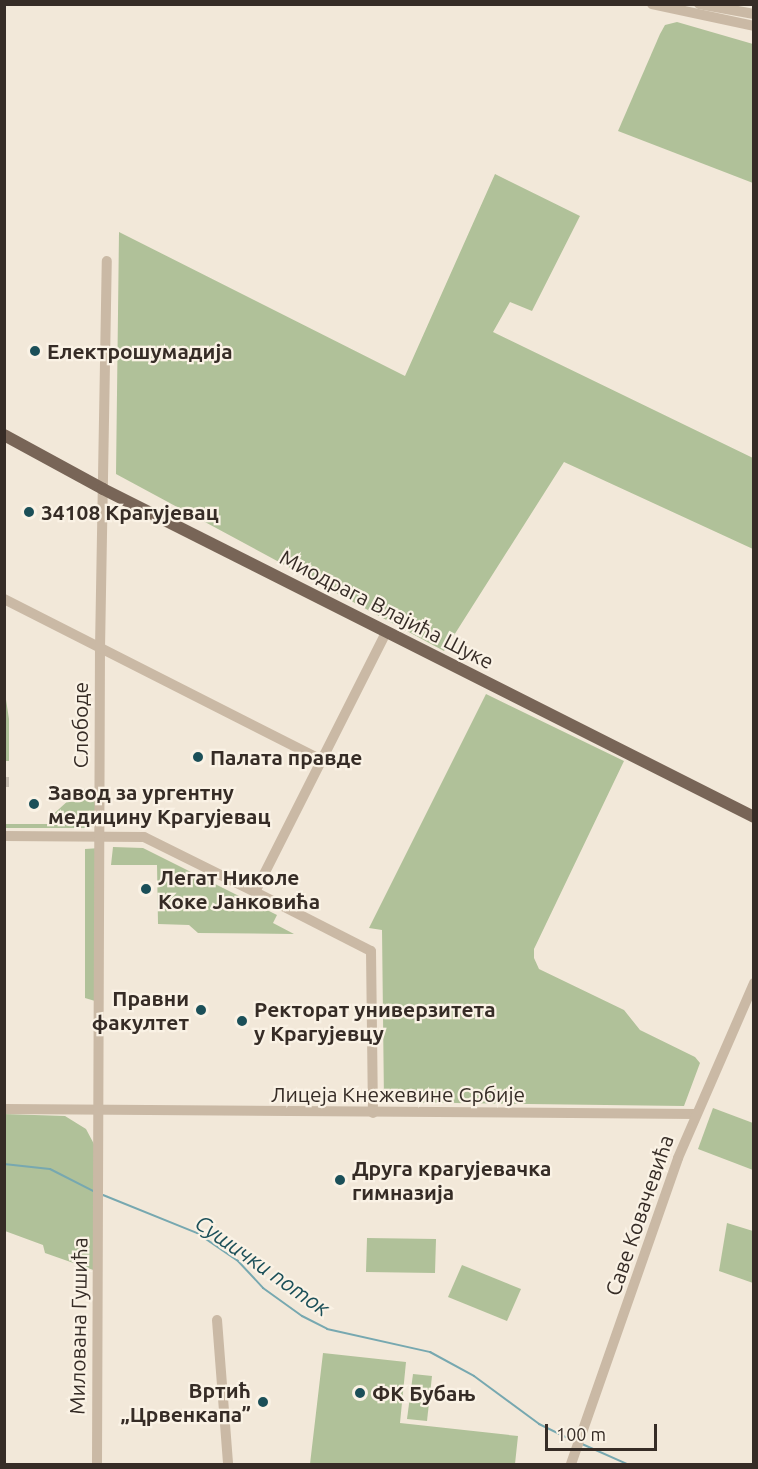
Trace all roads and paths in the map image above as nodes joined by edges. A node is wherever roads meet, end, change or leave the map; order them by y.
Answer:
1 (652, 4) edge
2 (699, 4) edge
3 (753, 14) edge
4 (753, 26) edge
5 (107, 261) dead end
6 (4, 435) edge
7 (102, 489) junction
8 (4, 599) edge
9 (387, 631) junction
10 (100, 649) junction
11 (321, 760) junction
12 (753, 817) edge
13 (4, 836) edge
14 (100, 836) junction
15 (255, 892) junction
16 (753, 983) edge
17 (4, 1109) edge
18 (99, 1112) junction
19 (373, 1113) junction
20 (696, 1114) junction
21 (100, 1189) joint
22 (217, 1320) dead end
23 (573, 1460) edge
24 (97, 1464) edge
25 (228, 1464) edge

1 - 4 street
2 - 3 street
5 - 7 street, Слободе
6 - 7 main road, Миодрага Влајића Шуке
7 - 9 main road, Миодрага Влајића Шуке
7 - 10 street, Слободе
8 - 10 street
9 - 11 street
9 - 12 main road, Миодрага Влајића Шуке
10 - 11 street
10 - 14 street, Слободе
11 - 15 street
13 - 14 street
14 - 15 street
14 - 18 street, Слободе
15 - 19 street
16 - 20 street, Саве Ковачевића
17 - 18 street, Лицеја Кнежевине Србије
18 - 19 street, Лицеја Кнежевине Србије
18 - 21 street, Слободе
19 - 20 street, Лицеја Кнежевине Србије
20 - 23 street, Саве Ковачевића
21 - 24 street, Милована Гушића
22 - 25 street

